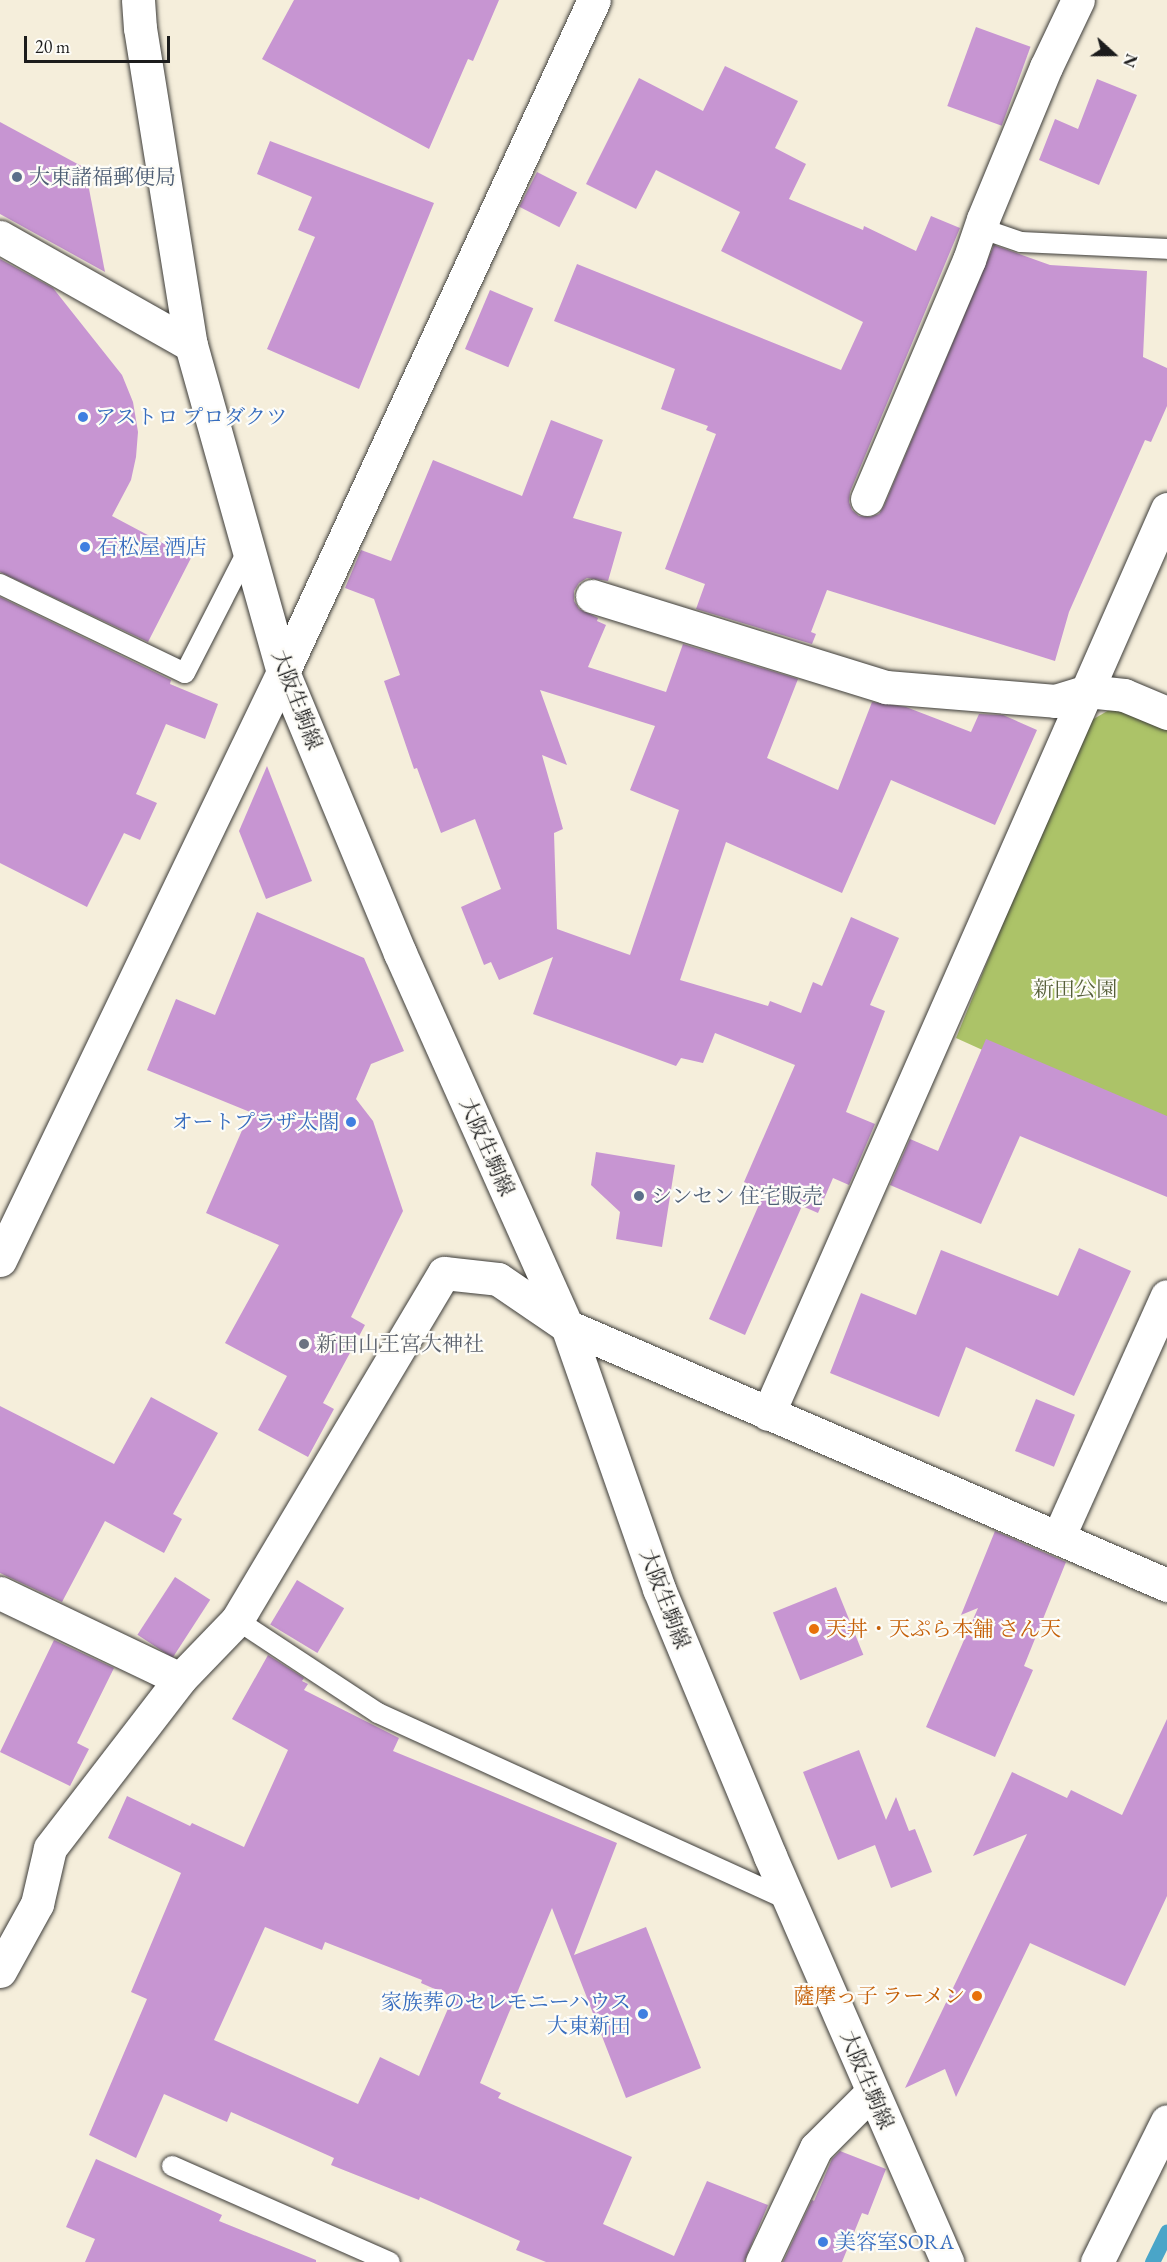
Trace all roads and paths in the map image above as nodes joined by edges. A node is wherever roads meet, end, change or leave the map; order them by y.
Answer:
1 (138, 0) edge
2 (594, 0) edge
3 (1078, 0) edge
4 (980, 228) junction
5 (0, 237) edge
6 (1167, 249) edge
7 (191, 345) junction
8 (867, 499) dead end
9 (1167, 509) edge
10 (249, 547) junction
11 (0, 584) edge
12 (592, 596) dead end
13 (283, 672) junction
14 (1087, 691) junction
15 (1167, 713) edge
16 (4, 1244) edge
17 (1167, 1296) edge
18 (567, 1326) junction
19 (768, 1414) junction
20 (1058, 1538) junction
21 (1167, 1586) edge
22 (0, 1593) edge
23 (237, 1620) junction
24 (180, 1679) junction
25 (789, 1900) junction
26 (0, 1971) edge
27 (872, 2092) junction
28 (1167, 2121) edge
29 (172, 2166) dead end
30 (390, 2262) edge
31 (762, 2262) edge
32 (947, 2262) edge
33 (1097, 2262) edge

1 - 7 street, 大阪生駒線
2 - 13 street
3 - 4 street
4 - 6 lane
4 - 8 street
5 - 7 street
7 - 10 street, 大阪生駒線
9 - 14 street
10 - 11 lane
10 - 13 street, 大阪生駒線
12 - 14 street
13 - 16 street
13 - 18 street, 大阪生駒線
14 - 15 street
14 - 19 street
17 - 20 street
18 - 19 street
18 - 23 street
18 - 25 street, 大阪生駒線
19 - 20 street
20 - 21 street
22 - 24 street
23 - 24 street
23 - 25 lane
24 - 26 street
25 - 27 street, 大阪生駒線
27 - 31 street
27 - 32 street, 大阪生駒線
28 - 33 street
29 - 30 lane

